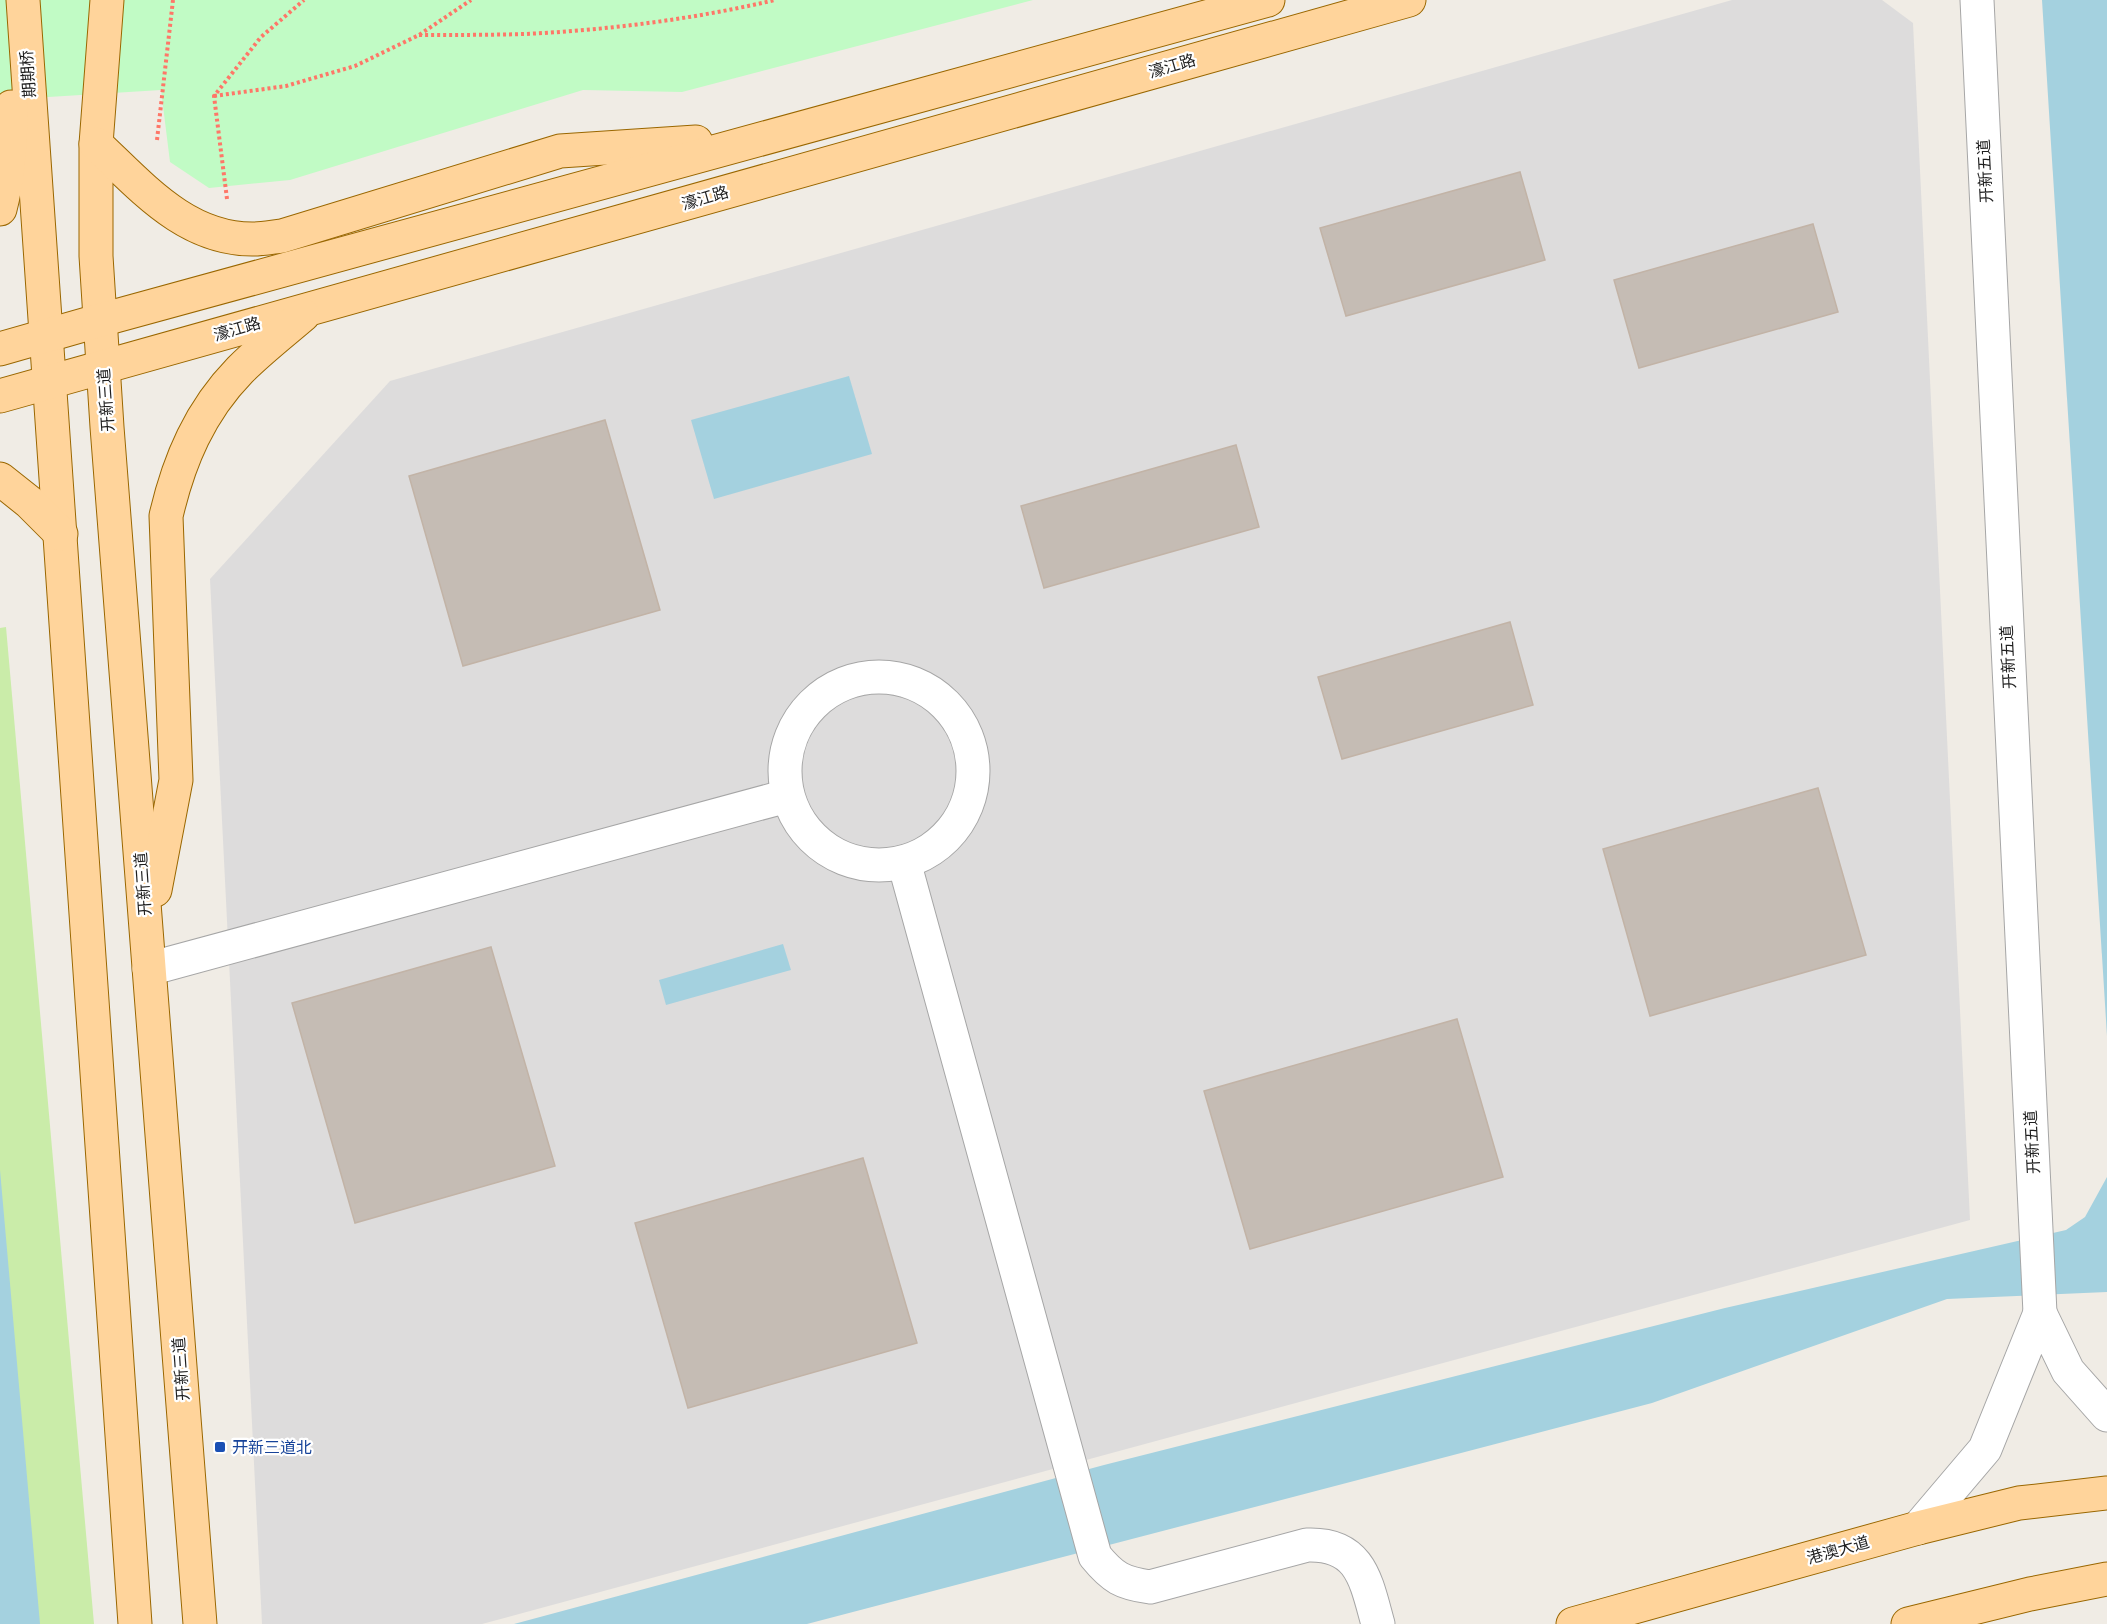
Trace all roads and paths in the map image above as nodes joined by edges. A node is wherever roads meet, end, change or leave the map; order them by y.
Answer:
1 (12, 0) edge
2 (22, 0) edge
3 (106, 0) edge
4 (173, 0) edge
5 (304, 0) edge
6 (471, 0) edge
7 (775, 0) edge
8 (1268, 0) edge
9 (1409, 0) edge
10 (1977, 0) edge
11 (419, 35) junction
12 (214, 96) junction
13 (770, 137) junction
14 (157, 140) dead end
15 (96, 144) junction
16 (22, 149) junction
17 (228, 203) dead end
18 (0, 209) edge
19 (310, 308) junction
20 (100, 320) junction
21 (47, 336) junction
22 (0, 350) edge
23 (104, 366) junction
24 (50, 381) junction
25 (0, 396) edge
26 (0, 479) edge
27 (61, 534) junction
28 (787, 796) junction
29 (904, 861) junction
30 (147, 933) junction
31 (149, 969) junction
32 (2040, 1313) junction
33 (2107, 1415) edge
34 (2107, 1493) edge
35 (1918, 1528) junction
36 (2107, 1579) edge
37 (135, 1624) edge
38 (200, 1624) edge
39 (1378, 1624) edge
40 (1573, 1624) edge
41 (1908, 1624) edge

1 - 16 main road
2 - 16 main road, 期期桥
3 - 15 main road
4 - 14 path
5 - 12 path
6 - 11 path
7 - 11 path
8 - 13 main road
9 - 19 main road, 濠江路
10 - 32 street, 开新五道
11 - 12 path
12 - 17 path
13 - 15 main road
13 - 20 main road
15 - 20 main road, 开新三道
16 - 18 main road
16 - 21 main road
19 - 23 main road, 濠江路
19 - 30 main road
20 - 21 main road
20 - 23 main road, 开新三道
21 - 22 main road
21 - 24 main road
23 - 24 main road, 濠江路
23 - 30 main road, 开新三道
24 - 25 main road, 濠江路
24 - 27 main road
26 - 27 main road
27 - 37 main road
28 - 29 street
28 - 29 street
28 - 31 street
29 - 39 street
30 - 31 main road, 开新三道
31 - 38 main road, 开新三道
32 - 33 street
32 - 35 street
34 - 35 main road, 港澳大道
35 - 40 main road, 港澳大道
36 - 41 main road

